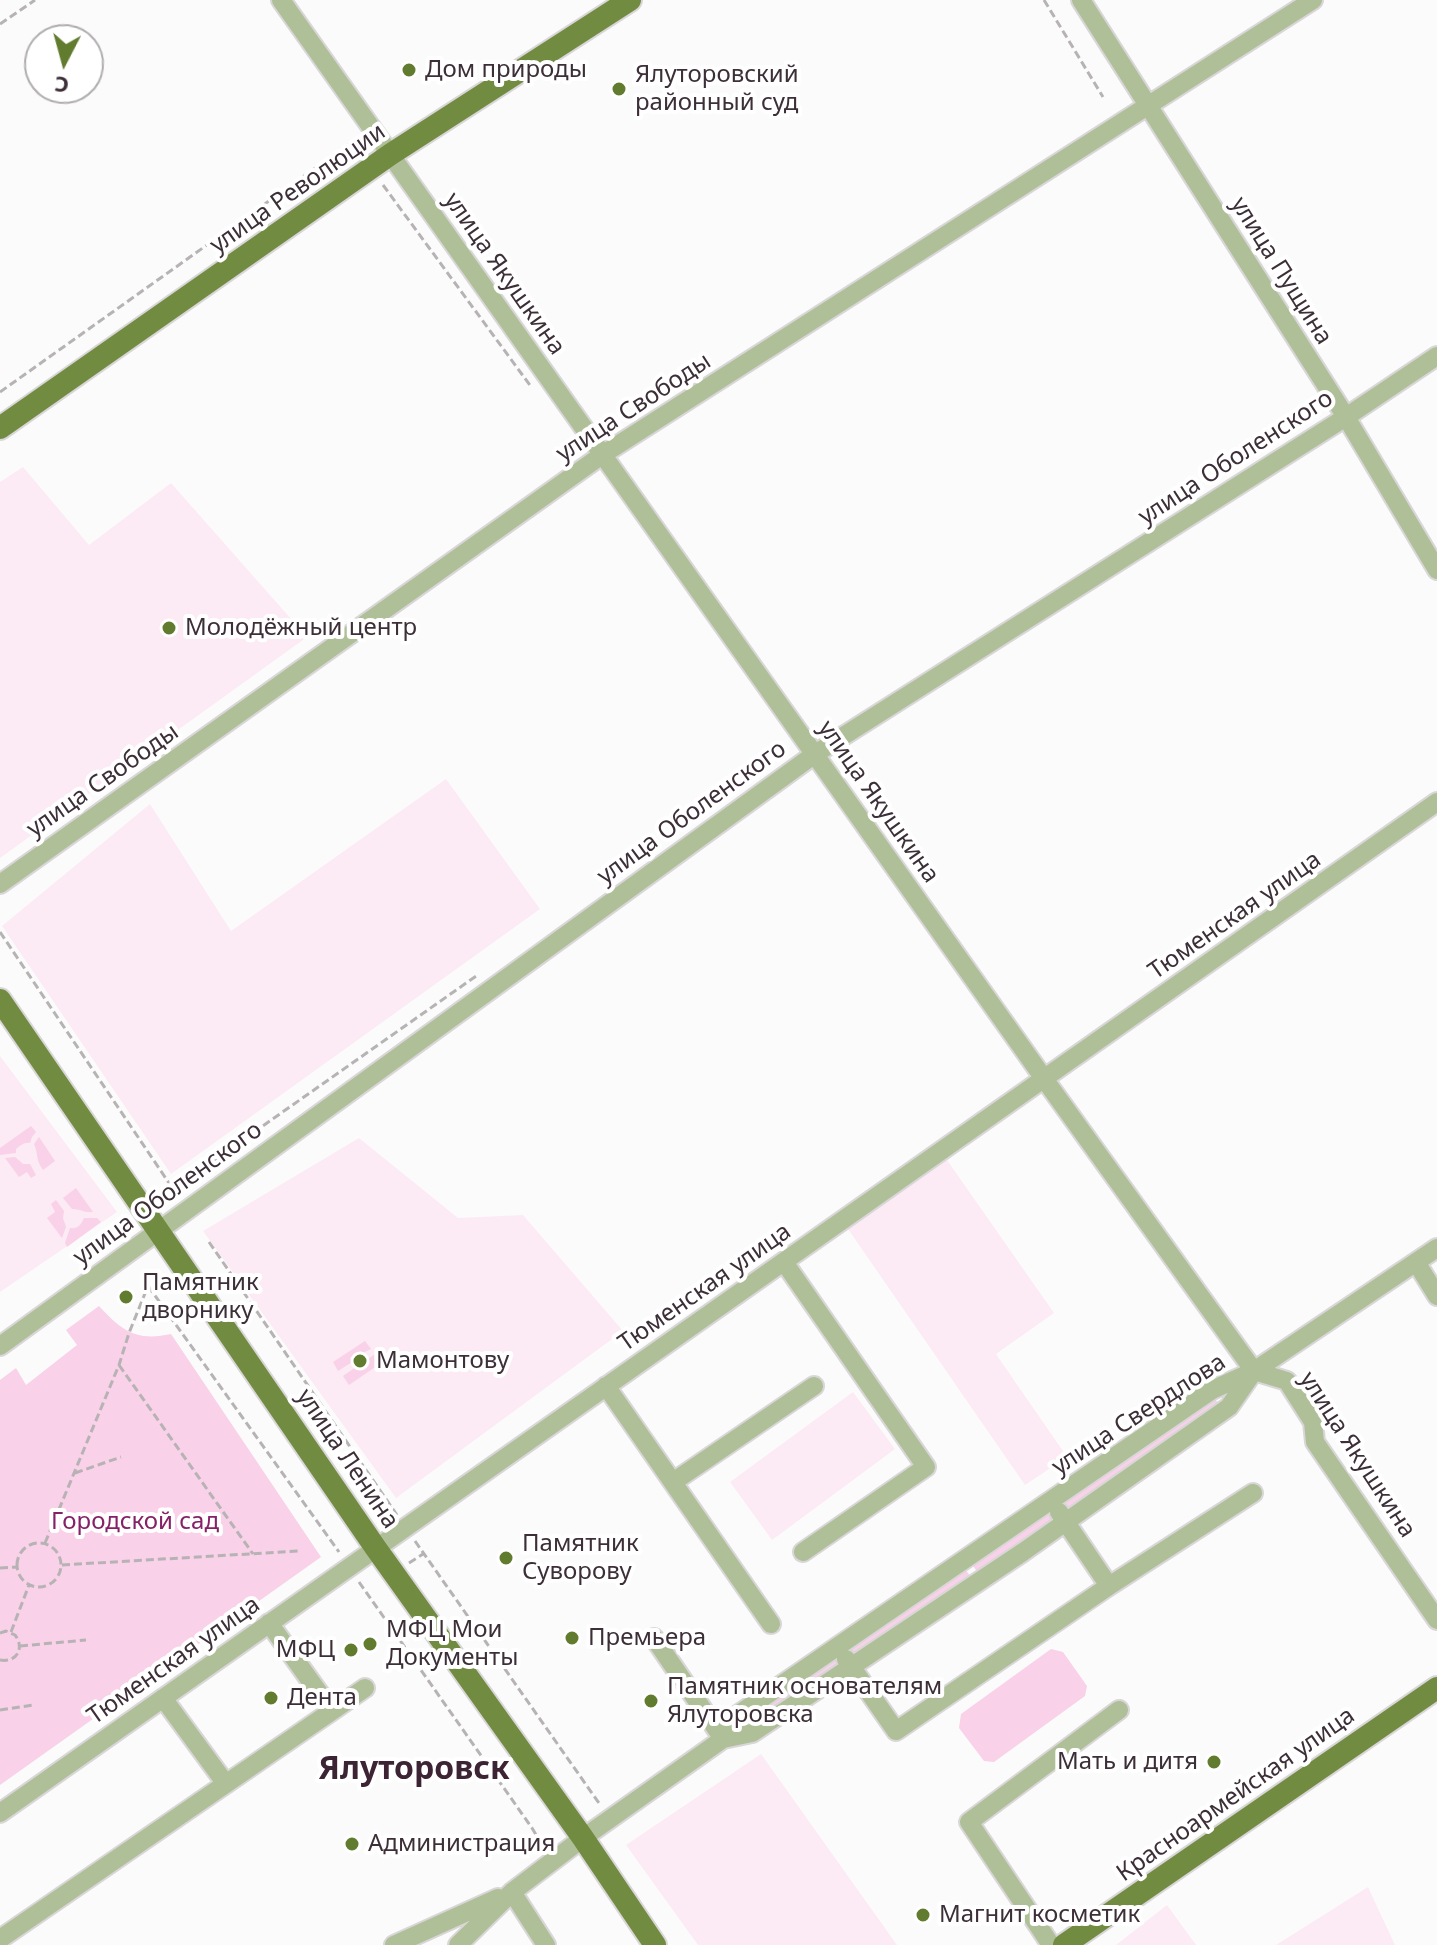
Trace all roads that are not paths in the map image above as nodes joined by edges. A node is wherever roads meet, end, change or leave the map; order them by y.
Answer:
1 (281, 0) edge
2 (630, 0) edge
3 (1081, 0) edge
4 (1313, 0) edge
5 (1147, 106) junction
6 (391, 154) junction
7 (1437, 356) edge
8 (1346, 417) junction
9 (0, 428) edge
10 (602, 455) junction
11 (1437, 570) edge
12 (815, 754) junction
13 (1437, 802) edge
14 (0, 884) edge
15 (0, 1000) edge
16 (1045, 1080) junction
17 (158, 1230) junction
18 (1437, 1248) edge
19 (784, 1262) junction
20 (1416, 1262) junction
21 (1437, 1296) edge
22 (0, 1346) edge
23 (1254, 1371) junction
24 (606, 1386) junction
25 (814, 1386) dead end
26 (673, 1482) junction
27 (1253, 1493) dead end
28 (1051, 1500) junction
29 (1066, 1522) junction
30 (375, 1547) junction
31 (803, 1552) dead end
32 (964, 1560) junction
33 (978, 1582) junction
34 (1109, 1586) junction
35 (1437, 1620) edge
36 (269, 1623) junction
37 (771, 1624) dead end
38 (654, 1638) dead end
39 (837, 1647) junction
40 (852, 1667) junction
41 (365, 1688) dead end
42 (1437, 1688) edge
43 (163, 1698) junction
44 (1119, 1710) dead end
45 (332, 1711) junction
46 (723, 1739) junction
47 (226, 1784) junction
48 (0, 1813) edge
49 (583, 1838) junction
50 (512, 1892) junction
51 (0, 1939) edge
52 (394, 1945) edge
53 (458, 1945) edge
54 (546, 1945) edge
55 (655, 1945) edge
56 (1051, 1945) edge
57 (1064, 1945) edge

1 - 6 street, улица Якушкина
2 - 6 main road, улица Революции
3 - 5 street, улица Пущина
4 - 5 street, улица Свободы
5 - 8 street, улица Пущина
5 - 10 street, улица Свободы
6 - 9 main road, улица Революции
6 - 10 street, улица Якушкина
7 - 8 street, улица Оболенского
8 - 11 street, улица Пущина
8 - 12 street, улица Оболенского
10 - 12 street, улица Якушкина
10 - 14 street, улица Свободы
12 - 16 street, улица Якушкина
12 - 17 street, улица Оболенского
13 - 16 street, Тюменская улица
15 - 17 main road, улица Ленина
16 - 19 street, Тюменская улица
16 - 23 street, улица Якушкина
17 - 22 street, улица Оболенского
17 - 30 main road, улица Ленина
18 - 20 street, улица Свердлова
19 - 24 street, Тюменская улица
19 - 31 street
20 - 21 street
20 - 23 street, улица Свердлова
23 - 28 street, улица Свердлова
23 - 29 street, улица Свердлова
23 - 35 street, улица Якушкина
24 - 26 street
24 - 30 street, Тюменская улица
25 - 26 street
26 - 37 street
27 - 34 street
28 - 29 street, улица Свердлова
28 - 32 street, улица Свердлова
29 - 33 street, улица Свердлова
29 - 34 street
30 - 36 street, Тюменская улица
30 - 49 main road, улица Ленина
32 - 33 street
32 - 39 street, улица Свердлова
33 - 40 street, улица Свердлова
34 - 40 street
36 - 43 street, Тюменская улица
36 - 45 street
38 - 46 street
39 - 40 street
39 - 46 street, улица Свердлова
40 - 46 street, улица Свердлова
41 - 45 street
42 - 57 main road, Красноармейская улица
43 - 47 street
43 - 48 street, Тюменская улица
44 - 56 street
45 - 47 street
46 - 49 street, улица Свердлова
47 - 51 street
49 - 50 street, улица Свердлова
49 - 55 main road, улица Ленина
50 - 52 street, улица Свердлова
50 - 53 street, улица Свердлова
50 - 54 street

